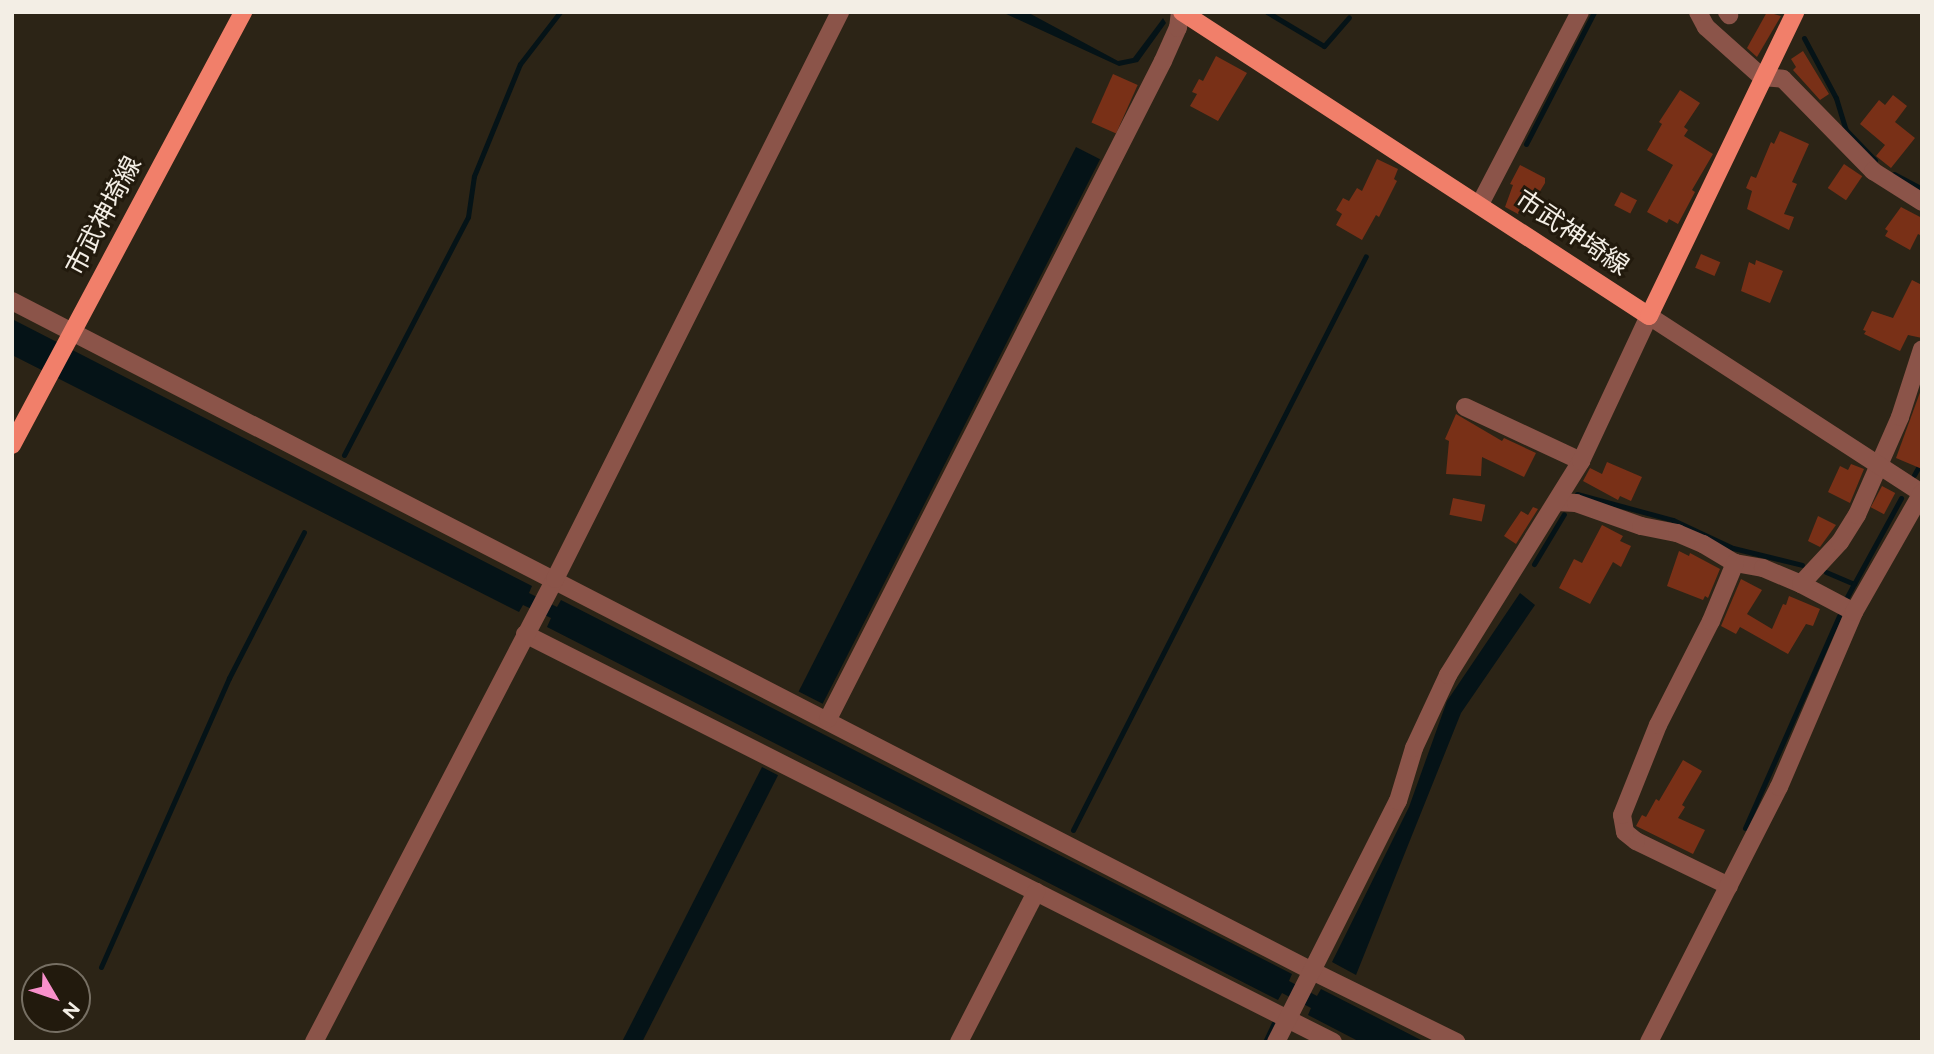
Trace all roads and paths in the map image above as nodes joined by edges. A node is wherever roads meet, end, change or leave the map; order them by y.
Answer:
1 (243, 12) edge
2 (839, 12) edge
3 (1181, 12) edge
4 (1580, 12) edge
5 (1698, 12) edge
6 (1795, 12) edge
7 (1762, 77) junction
8 (1922, 202) edge
9 (1480, 204) junction
10 (12, 301) edge
11 (1649, 316) junction
12 (70, 335) junction
13 (1922, 349) edge
14 (1465, 407) dead end
15 (12, 445) edge
16 (1581, 461) junction
17 (1879, 465) junction
18 (1922, 493) edge
19 (1558, 502) junction
20 (1735, 563) junction
21 (555, 579) junction
22 (1801, 584) junction
23 (1853, 612) junction
24 (525, 634) junction
25 (828, 719) junction
26 (1729, 886) junction
27 (1036, 892) junction
28 (1312, 971) junction
29 (1288, 1019) junction
30 (314, 1042) edge
31 (959, 1042) edge
32 (1276, 1042) edge
33 (1333, 1042) edge
34 (1456, 1042) edge
35 (1649, 1042) edge

1 - 12 main road, 市武神埼線
2 - 21 street
3 - 9 main road, 市武神埼線
3 - 25 street
4 - 9 street
5 - 7 street
6 - 7 main road, 市武神埼線
7 - 8 street
7 - 11 main road, 市武神埼線
9 - 11 main road, 市武神埼線
10 - 12 street
11 - 16 street
11 - 17 street
12 - 15 main road, 市武神埼線
12 - 21 street
13 - 17 street
14 - 16 street
16 - 19 street
17 - 18 street
17 - 22 street
18 - 23 street
19 - 20 street
19 - 28 street
20 - 22 street
20 - 26 street
21 - 24 street
21 - 25 street
22 - 23 street
23 - 26 street
24 - 27 street
24 - 30 street
25 - 28 street
26 - 35 street
27 - 29 street
27 - 31 street
28 - 29 street
28 - 34 street
29 - 32 street
29 - 33 street

